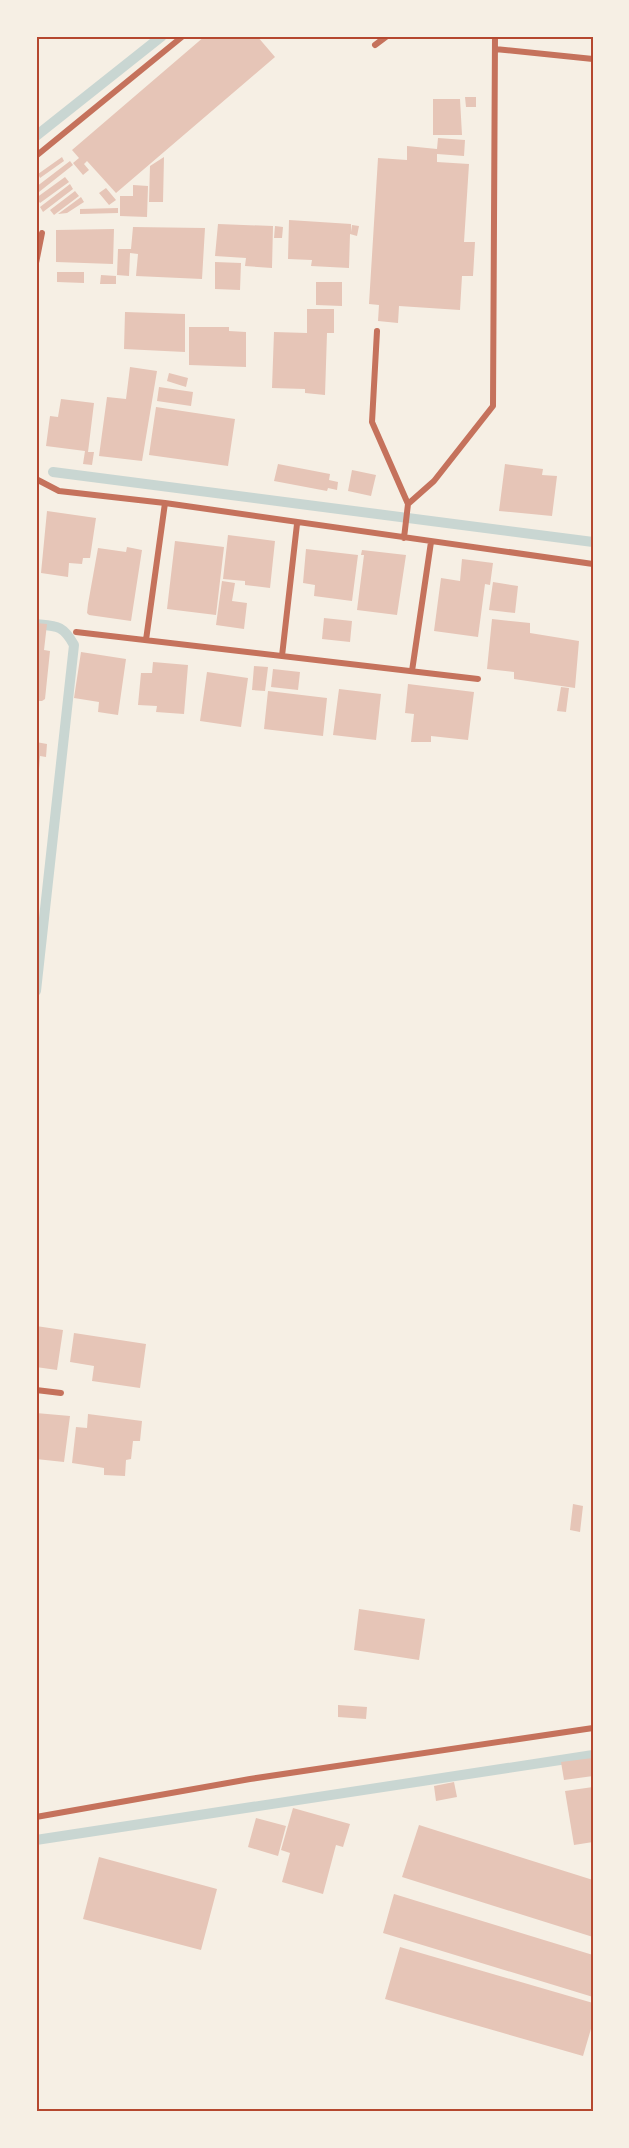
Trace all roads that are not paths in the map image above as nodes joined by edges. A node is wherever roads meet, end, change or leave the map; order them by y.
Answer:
1 (183, 36) edge
2 (387, 36) edge
3 (495, 36) edge
4 (375, 45) dead end
5 (495, 49) junction
6 (593, 59) edge
7 (36, 156) edge
8 (42, 233) dead end
9 (36, 263) edge
10 (377, 331) dead end
11 (36, 479) edge
12 (165, 503) junction
13 (408, 507) junction
14 (297, 524) junction
15 (404, 538) junction
16 (431, 542) junction
17 (593, 564) edge
18 (76, 632) dead end
19 (146, 640) junction
20 (282, 656) junction
21 (412, 671) junction
22 (478, 679) dead end
23 (36, 1390) edge
24 (61, 1393) dead end
25 (593, 1728) edge
26 (36, 1818) edge

1 - 7 street
2 - 4 street
3 - 5 street
5 - 6 street
5 - 13 street
8 - 9 street
10 - 13 street
11 - 12 street
12 - 14 street
12 - 19 street
13 - 15 street
14 - 15 street
14 - 20 street
15 - 16 street
16 - 17 street
16 - 21 street
18 - 19 street
19 - 20 street
20 - 21 street
21 - 22 street
23 - 24 street
25 - 26 street

